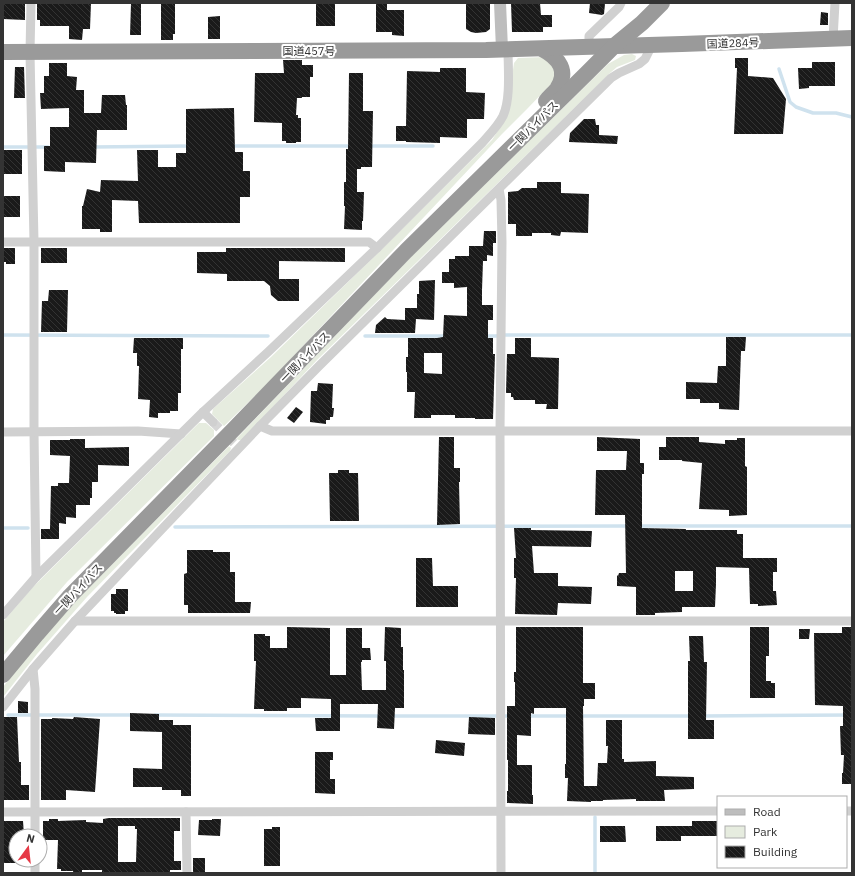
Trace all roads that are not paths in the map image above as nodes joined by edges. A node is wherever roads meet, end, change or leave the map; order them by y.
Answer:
1 (31, 3) edge
2 (500, 3) edge
3 (621, 3) edge
4 (650, 3) edge
5 (662, 3) edge
6 (835, 3) edge
7 (852, 38) edge
8 (833, 39) junction
9 (652, 45) junction
10 (614, 46) junction
11 (589, 47) junction
12 (505, 49) junction
13 (542, 49) junction
14 (3, 52) edge
15 (30, 52) junction
16 (499, 189) junction
17 (3, 242) edge
18 (34, 242) junction
19 (377, 248) junction
20 (406, 251) junction
21 (203, 412) junction
22 (213, 422) tunnel mouth
23 (260, 426) junction
24 (500, 431) junction
25 (852, 431) edge
26 (3, 432) edge
27 (34, 432) junction
28 (180, 434) junction
29 (36, 577) junction
30 (3, 615) edge
31 (500, 620) junction
32 (75, 621) junction
33 (852, 621) edge
34 (33, 669) junction
35 (3, 675) edge
36 (3, 706) edge
37 (500, 811) junction
38 (717, 811) edge
39 (3, 812) edge
40 (35, 812) junction
41 (186, 812) junction
42 (35, 828) edge
43 (187, 873) edge
44 (501, 873) edge

1 - 15 street
2 - 12 street
3 - 11 street
4 - 10 highway, 一関バイパス
5 - 10 highway, 一関バイパス
6 - 8 street
7 - 8 highway, 国道284号
8 - 9 highway, 国道284号
9 - 10 highway, 国道284号
9 - 16 street
10 - 11 highway, 国道457号
10 - 20 highway, 一関バイパス
11 - 13 highway, 国道457号
12 - 13 highway, 国道457号
12 - 15 highway, 国道457号
12 - 19 street
13 - 20 highway
14 - 15 highway, 国道457号
15 - 18 street
16 - 23 street
16 - 24 street
17 - 18 street
18 - 19 street
18 - 27 street
19 - 21 street
20 - 35 highway, 一関バイパス
21 - 22 street
21 - 28 street
23 - 24 street
23 - 32 street
24 - 25 street
24 - 31 street
26 - 27 street
27 - 28 street
27 - 29 street
28 - 29 street
29 - 30 street
31 - 32 street
31 - 33 street
31 - 37 street
32 - 34 street
34 - 36 street
34 - 40 street
37 - 38 street
37 - 41 street
37 - 44 street
39 - 40 street
40 - 41 street
40 - 42 street
41 - 43 street

